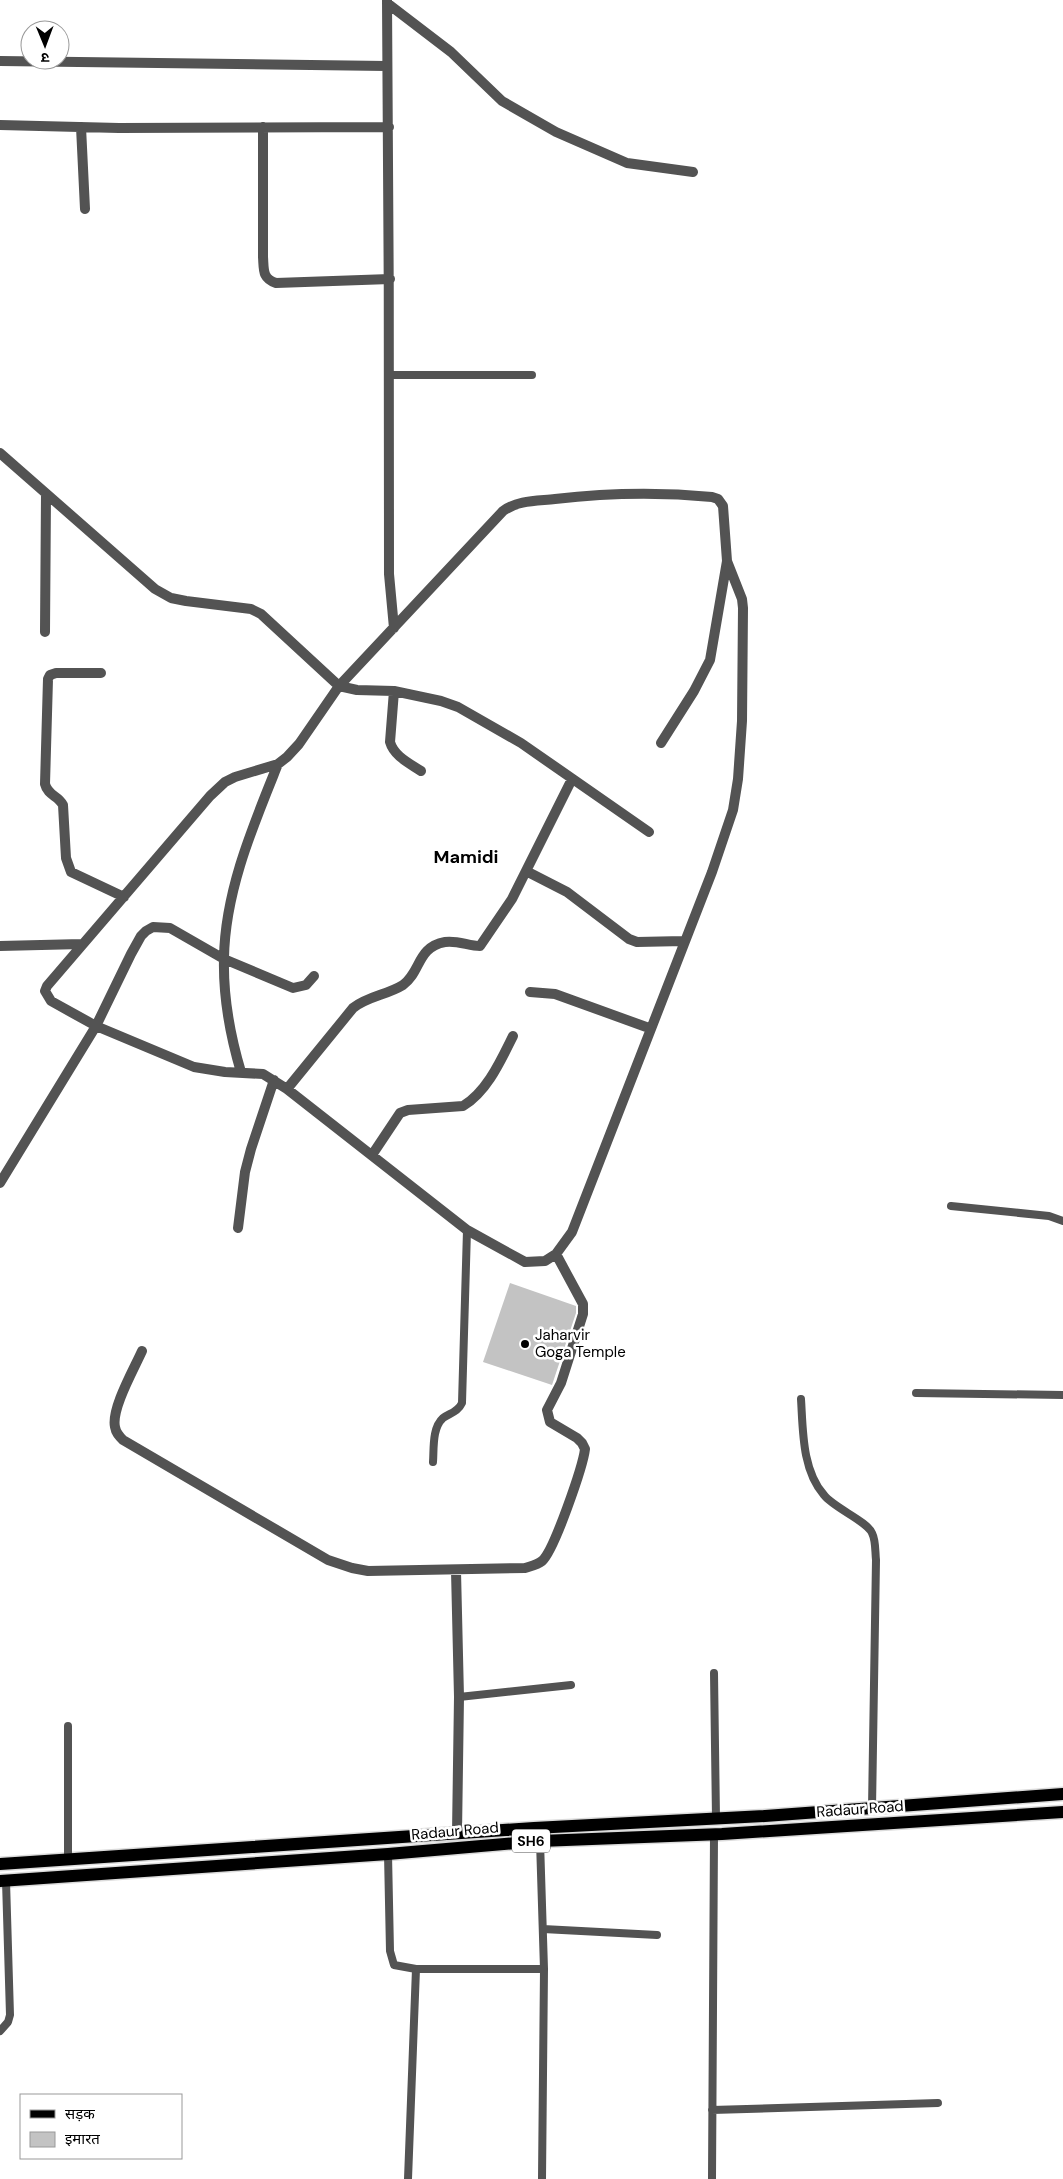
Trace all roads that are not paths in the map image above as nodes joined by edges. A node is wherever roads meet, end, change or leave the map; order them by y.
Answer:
1 (387, 1) edge
2 (0, 61) edge
3 (386, 66) junction
4 (0, 125) edge
5 (389, 126) junction
6 (81, 127) junction
7 (263, 127) junction
8 (693, 172) dead end
9 (85, 209) dead end
10 (390, 279) junction
11 (389, 375) junction
12 (532, 375) dead end
13 (0, 453) edge
14 (46, 494) junction
15 (727, 561) junction
16 (394, 628) junction
17 (45, 632) dead end
18 (101, 673) dead end
19 (339, 686) junction
20 (394, 691) junction
21 (661, 744) dead end
22 (278, 764) junction
23 (421, 771) dead end
24 (572, 779) junction
25 (649, 832) dead end
26 (526, 871) junction
27 (124, 897) junction
28 (684, 941) junction
29 (82, 944) junction
30 (0, 946) edge
31 (224, 959) junction
32 (314, 976) dead end
33 (530, 992) dead end
34 (96, 1026) junction
35 (649, 1028) junction
36 (513, 1036) dead end
37 (241, 1072) junction
38 (274, 1080) junction
39 (287, 1088) junction
40 (372, 1155) junction
41 (0, 1162) edge
42 (12, 1162) junction
43 (0, 1183) edge
44 (951, 1206) dead end
45 (1063, 1221) edge
46 (238, 1228) dead end
47 (467, 1230) junction
48 (556, 1254) junction
49 (142, 1351) dead end
50 (916, 1392) dead end
51 (1063, 1395) edge
52 (801, 1399) dead end
53 (432, 1462) dead end
54 (456, 1571) junction
55 (714, 1673) dead end
56 (571, 1685) dead end
57 (459, 1697) junction
58 (68, 1726) dead end
59 (1063, 1794) edge
60 (872, 1808) junction
61 (1063, 1812) edge
62 (716, 1818) junction
63 (457, 1833) junction
64 (714, 1835) junction
65 (540, 1840) junction
66 (388, 1854) junction
67 (68, 1859) junction
68 (0, 1864) edge
69 (3, 1881) edge
70 (543, 1929) junction
71 (656, 1935) dead end
72 (416, 1969) junction
73 (544, 1969) junction
74 (0, 2030) edge
75 (938, 2103) dead end
76 (712, 2110) junction
77 (408, 2179) edge
78 (542, 2179) edge
79 (712, 2179) edge

1 - 3 street
1 - 8 street
2 - 3 street
3 - 5 street
4 - 6 street
5 - 7 street
5 - 10 street
6 - 7 street
6 - 9 street
7 - 10 street
10 - 11 street
11 - 12 lane
11 - 16 street
13 - 14 street
14 - 17 street
14 - 19 street
15 - 16 street
15 - 21 street
15 - 28 street
16 - 19 street
18 - 27 street
19 - 20 street
19 - 22 street
20 - 23 street
20 - 24 street
22 - 27 street
22 - 31 street
24 - 25 street
24 - 26 street
26 - 28 street
26 - 39 street
27 - 29 street
28 - 35 street
29 - 30 street
29 - 34 street
31 - 32 street
31 - 34 street
31 - 37 street
33 - 35 street
34 - 37 street
34 - 42 street
35 - 48 street
36 - 40 street
37 - 38 street
38 - 39 street
38 - 46 street
39 - 40 street
40 - 47 street
41 - 42 street
42 - 43 street
44 - 45 lane
47 - 48 street
47 - 53 lane
48 - 54 street
49 - 54 street
50 - 51 lane
52 - 60 lane
54 - 57 street
55 - 62 lane
56 - 57 lane
57 - 63 street
58 - 67 lane
59 - 60 main road, Radaur Road / SH6
60 - 62 main road, Radaur Road / SH6
61 - 64 main road, Radaur Road / SH6
62 - 63 main road, Radaur Road / SH6
63 - 67 main road, Radaur Road / SH6
64 - 65 main road, Radaur Road / SH6
64 - 76 lane
65 - 66 main road, Radaur Road / SH6
65 - 70 lane
66 - 69 main road, Radaur Road / SH6
66 - 72 lane
67 - 68 main road, Radaur Road / SH6
69 - 74 lane
70 - 71 lane
70 - 73 lane
72 - 73 lane
72 - 77 lane
73 - 78 lane
75 - 76 lane
76 - 79 lane

